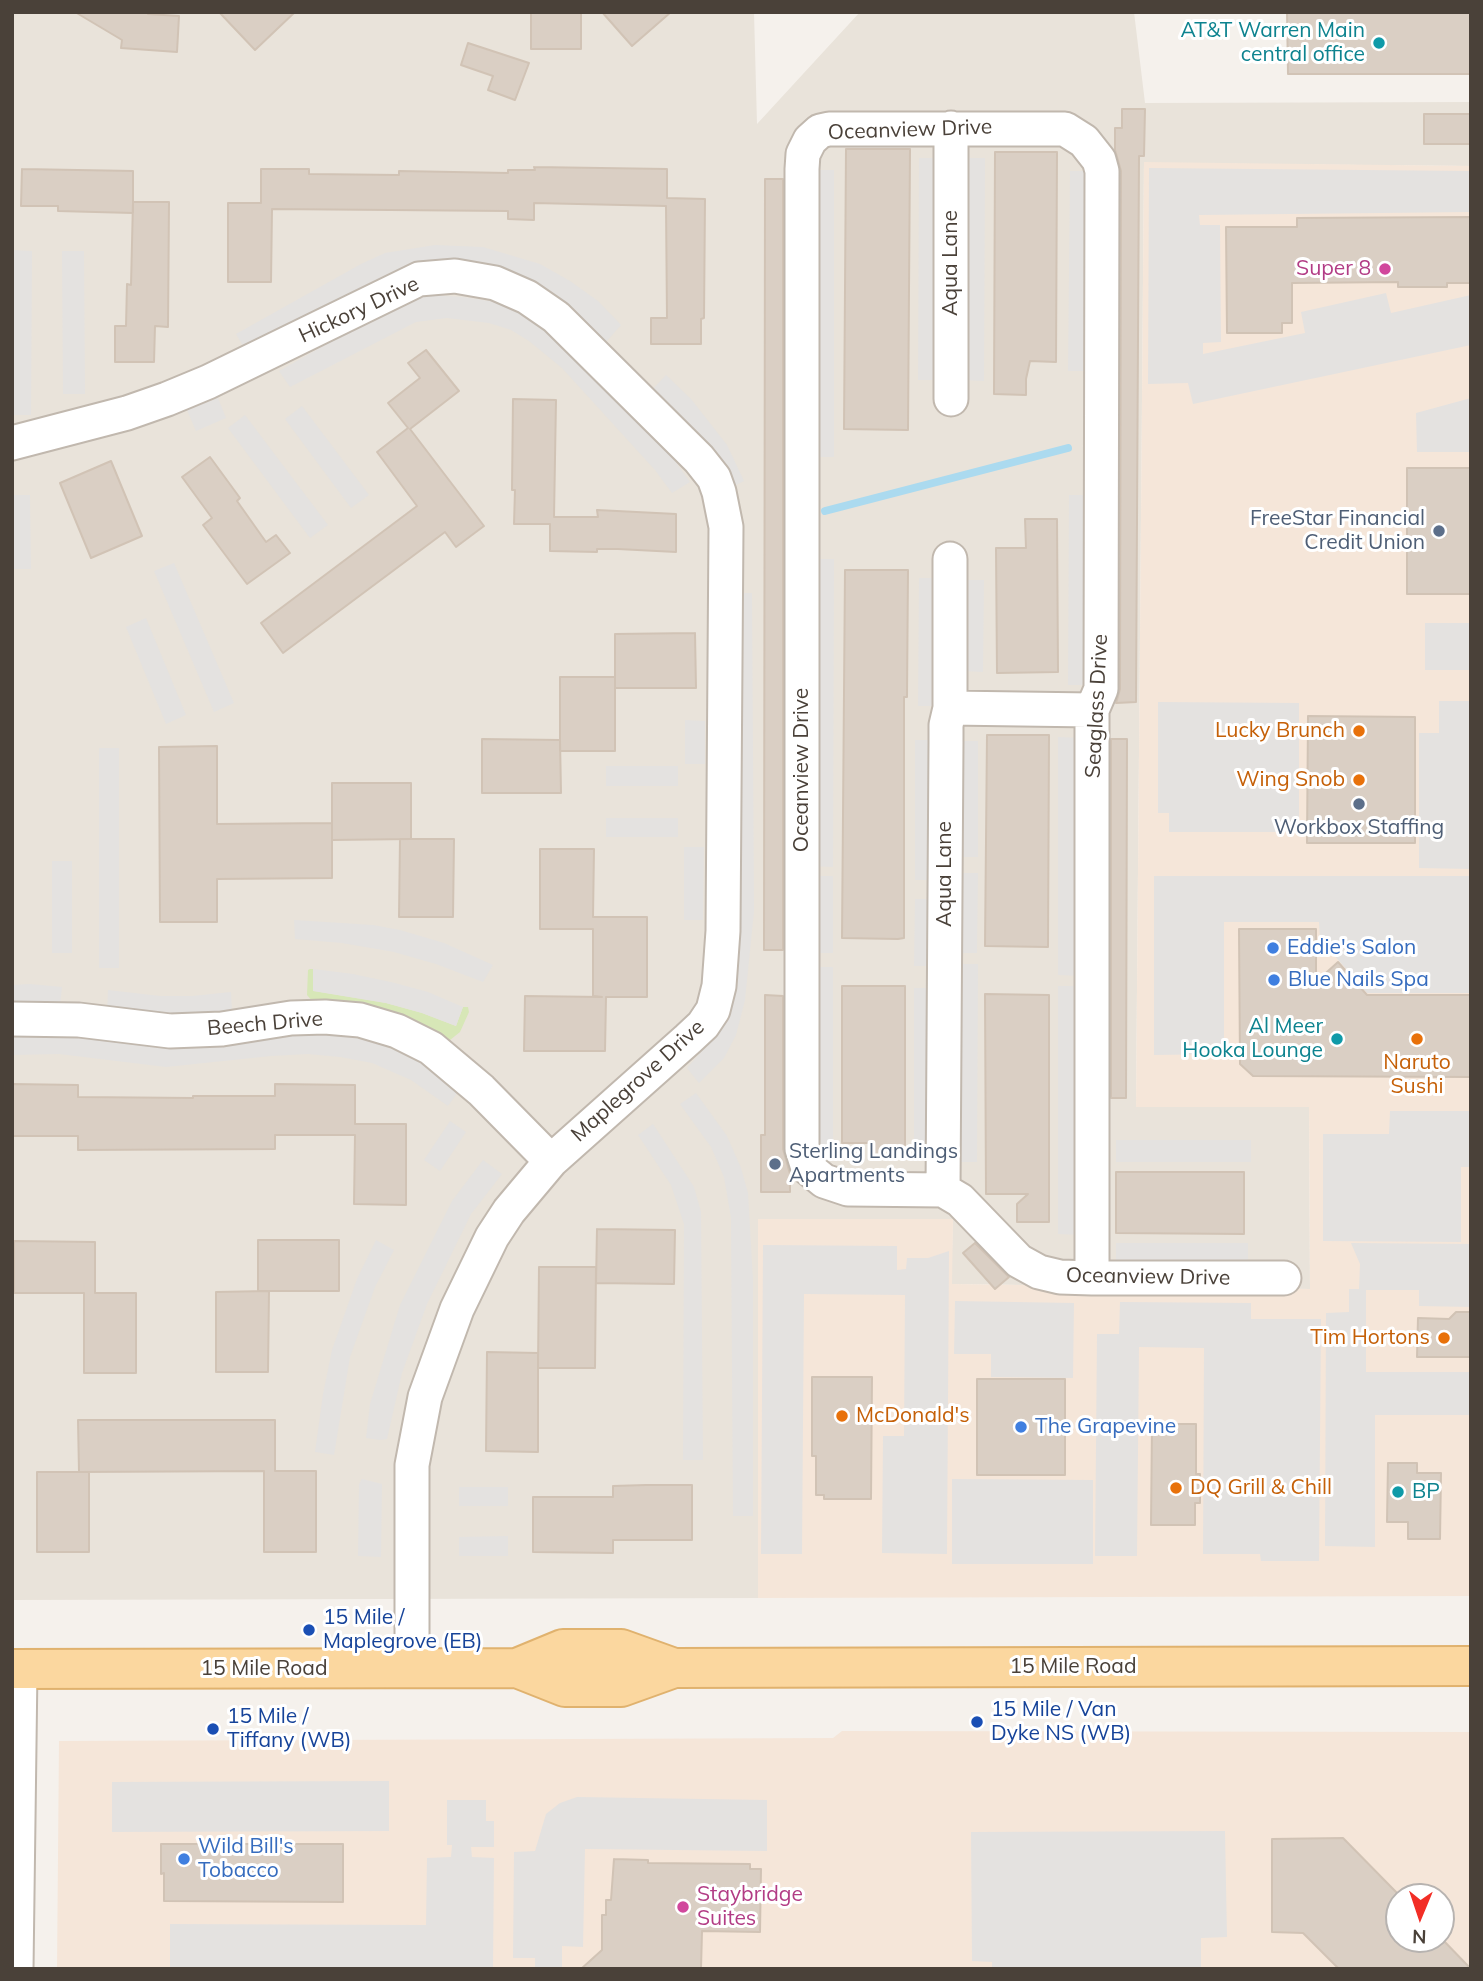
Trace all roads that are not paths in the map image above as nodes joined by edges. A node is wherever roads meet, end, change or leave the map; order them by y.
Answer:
1 (951, 128) junction
2 (1084, 141) joint
3 (951, 399) dead end
4 (12, 443) edge
5 (699, 459) joint
6 (950, 559) dead end
7 (950, 708) junction
8 (1092, 710) junction
9 (12, 1018) edge
10 (551, 1161) junction
11 (943, 1190) junction
12 (1092, 1278) junction
13 (1284, 1278) dead end
14 (1471, 1666) edge
15 (16, 1669) edge
16 (412, 1669) junction
17 (16, 1969) edge

1 - 2 street, Oceanview Drive
1 - 3 street, Aqua Lane
1 - 11 street, Oceanview Drive
2 - 8 street, Seaglass Drive
4 - 5 street, Hickory Drive
5 - 10 street, Maplegrove Drive
6 - 7 street, Aqua Lane
7 - 8 street
7 - 11 street, Aqua Lane
8 - 12 street, Seaglass Drive
9 - 10 street, Beech Drive
10 - 16 street, Maplegrove Drive
11 - 12 street, Oceanview Drive
12 - 13 street, Oceanview Drive
14 - 16 main road, 15 Mile Road
15 - 16 main road, 15 Mile Road
15 - 17 street

